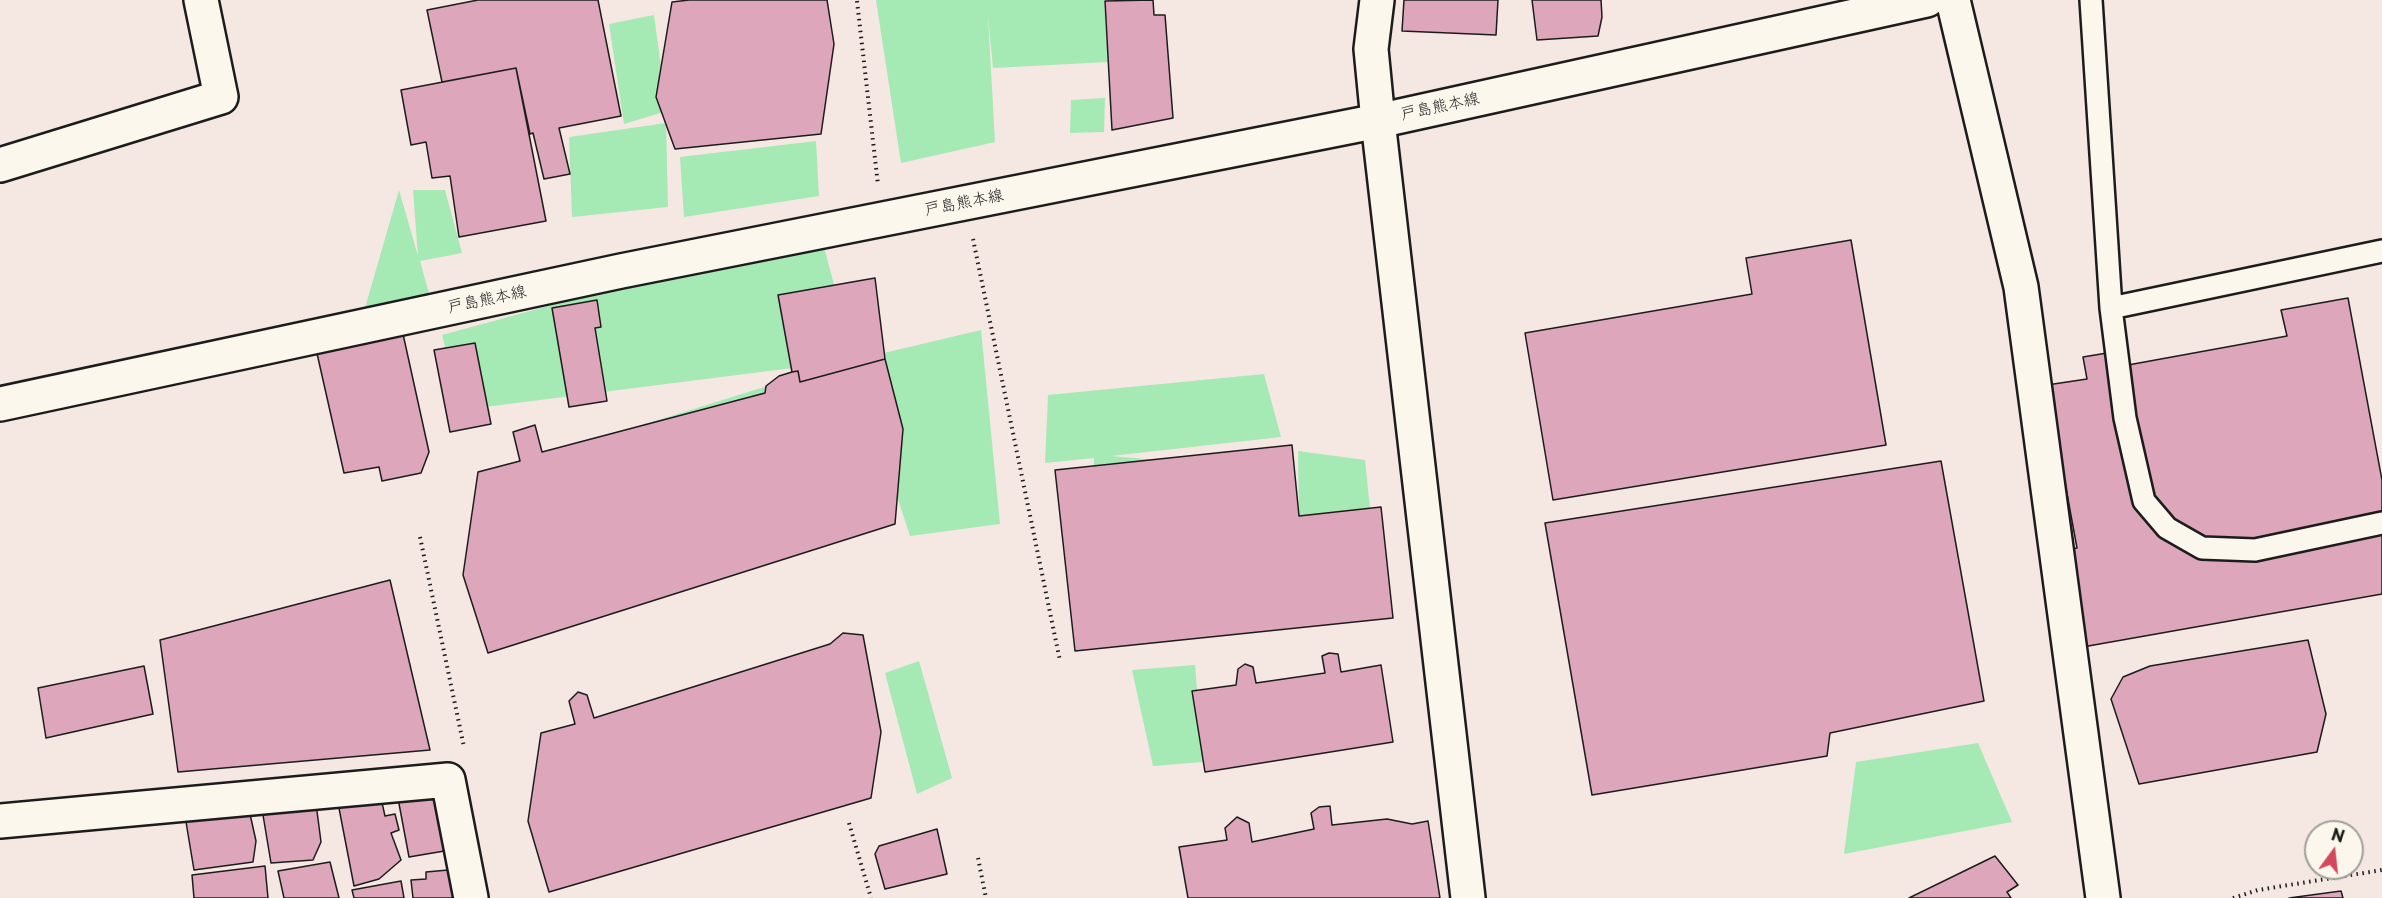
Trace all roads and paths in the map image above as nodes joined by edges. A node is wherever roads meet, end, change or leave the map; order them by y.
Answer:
1 (201, 0) edge
2 (1377, 0) edge
3 (1927, 0) edge
4 (1953, 0) edge
5 (2091, 0) edge
6 (857, 1) edge
7 (1378, 121) junction
8 (0, 165) edge
9 (965, 202) junction
10 (882, 219) junction
11 (2382, 251) edge
12 (2111, 308) junction
13 (0, 404) edge
14 (2382, 523) edge
15 (420, 537) dead end
16 (1060, 661) dead end
17 (467, 758) dead end
18 (0, 821) edge
19 (849, 823) dead end
20 (978, 858) dead end
21 (2382, 870) edge
22 (471, 898) edge
23 (871, 898) edge
24 (986, 898) edge
25 (1468, 898) edge
26 (2103, 898) edge
27 (2234, 898) edge

1 - 8 street
2 - 7 street
3 - 7 street, 戸島熊本線
4 - 26 street
5 - 12 lane
6 - 10 path
7 - 9 street, 戸島熊本線
7 - 25 street
9 - 10 street, 戸島熊本線
9 - 16 path
10 - 13 street, 戸島熊本線
11 - 12 lane
12 - 14 lane
15 - 17 path
18 - 22 street
19 - 23 path
20 - 24 path
21 - 27 path

